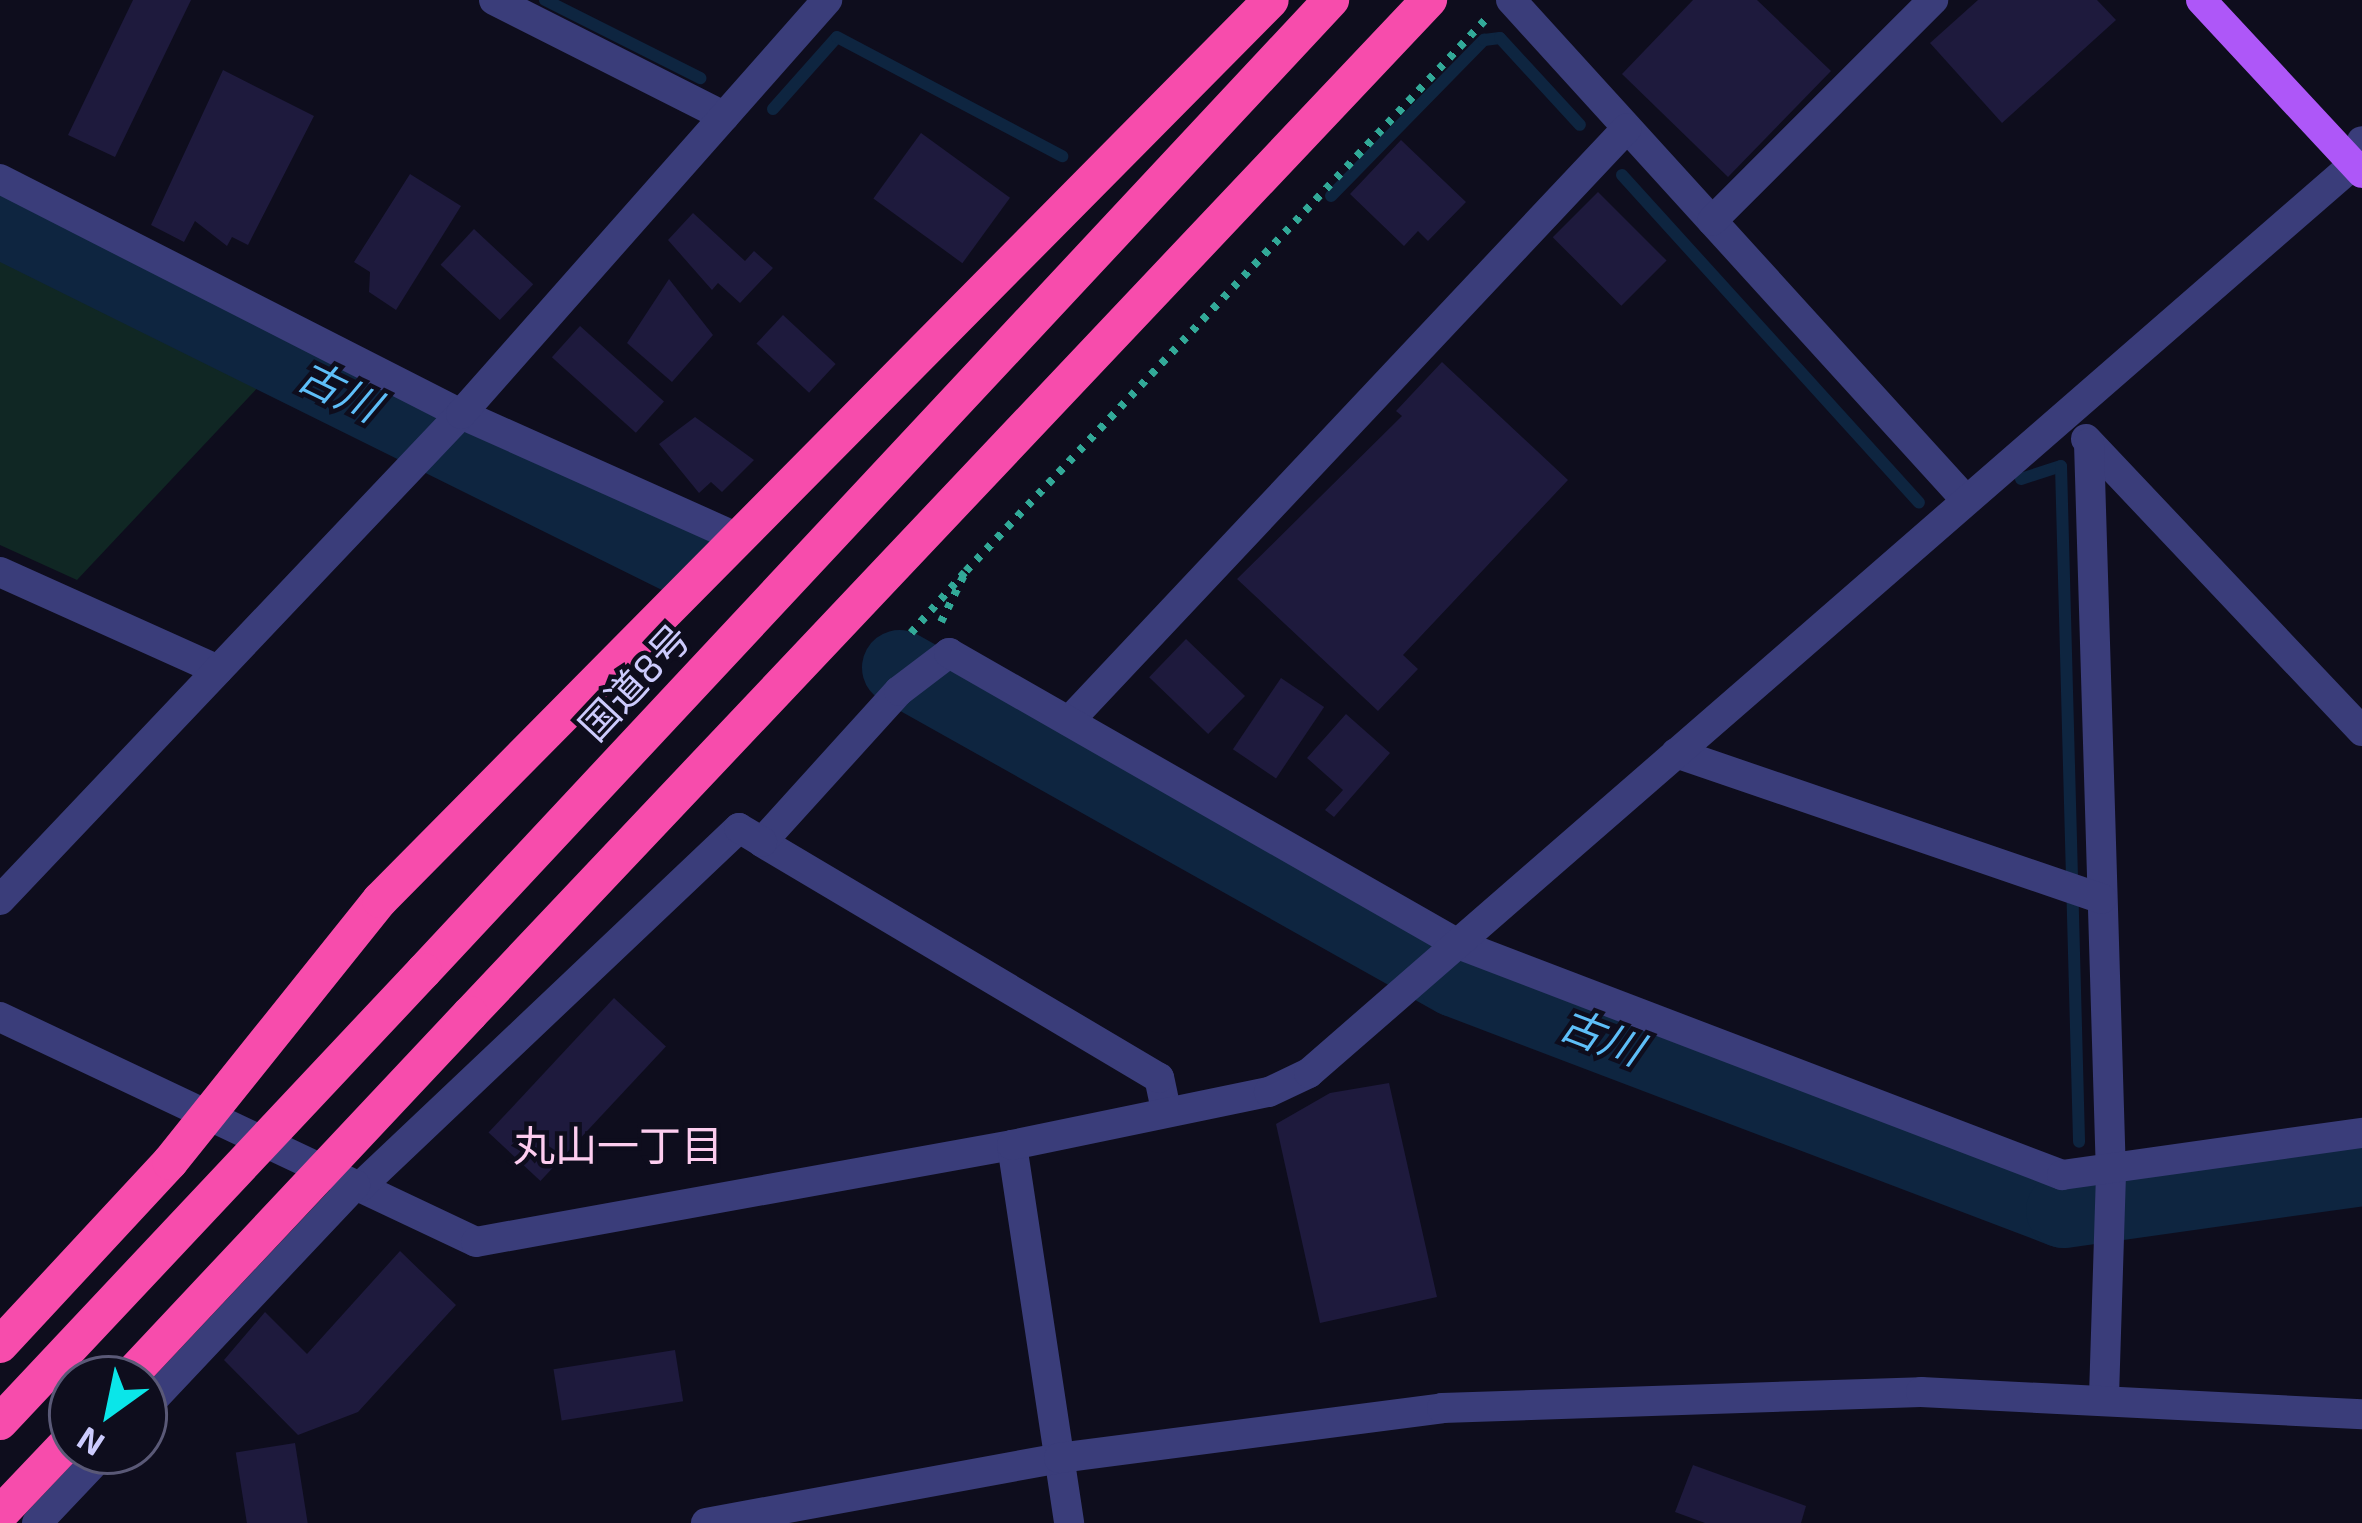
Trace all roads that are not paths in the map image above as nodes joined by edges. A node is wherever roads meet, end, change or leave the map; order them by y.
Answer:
1 (494, 0) edge
2 (827, 0) edge
3 (1271, 0) edge
4 (1331, 0) edge
5 (1429, 0) edge
6 (1934, 0) edge
7 (2201, 0) edge
8 (1502, 6) edge
9 (724, 116) junction
10 (1627, 128) junction
11 (2359, 159) edge
12 (0, 179) edge
13 (1712, 221) junction
14 (461, 414) junction
15 (2062, 414) junction
16 (2089, 443) junction
17 (1965, 499) junction
18 (734, 536) junction
19 (0, 572) edge
20 (218, 670) junction
21 (1069, 721) junction
22 (2362, 731) edge
23 (1676, 753) junction
24 (762, 842) junction
25 (2102, 899) junction
26 (0, 900) edge
27 (1458, 944) junction
28 (0, 1018) edge
29 (1166, 1110) junction
30 (203, 1112) junction
31 (2362, 1133) edge
32 (1012, 1145) junction
33 (2110, 1174) junction
34 (358, 1186) junction
35 (0, 1346) edge
36 (150, 1355) edge
37 (168, 1384) edge
38 (2104, 1401) junction
39 (2362, 1414) edge
40 (0, 1422) edge
41 (1059, 1458) junction
42 (48, 1463) edge
43 (82, 1475) edge
44 (0, 1514) edge
45 (37, 1523) edge
46 (706, 1523) edge
47 (1070, 1523) edge

1 - 9 street
2 - 9 street
3 - 18 highway
4 - 40 highway, 国道8号, bridge
5 - 36 highway, bridge
6 - 13 street
7 - 11 main road
8 - 10 street
9 - 14 street
10 - 13 street
10 - 21 street
11 - 15 street
12 - 14 street
13 - 17 street
14 - 18 street
14 - 20 street
15 - 16 street
15 - 17 street
16 - 22 street
16 - 25 street
17 - 23 street
18 - 30 highway
19 - 20 street
20 - 26 street
21 - 24 street
21 - 27 street
23 - 25 street
23 - 27 street
24 - 29 street
24 - 34 street
25 - 33 street
27 - 29 street
27 - 33 street
28 - 30 street
29 - 32 street
30 - 34 street
30 - 35 highway
31 - 33 street
32 - 34 street
32 - 41 street
33 - 38 street
34 - 37 street
38 - 39 street
38 - 41 street
41 - 46 street
41 - 47 street
42 - 44 highway
43 - 45 street

